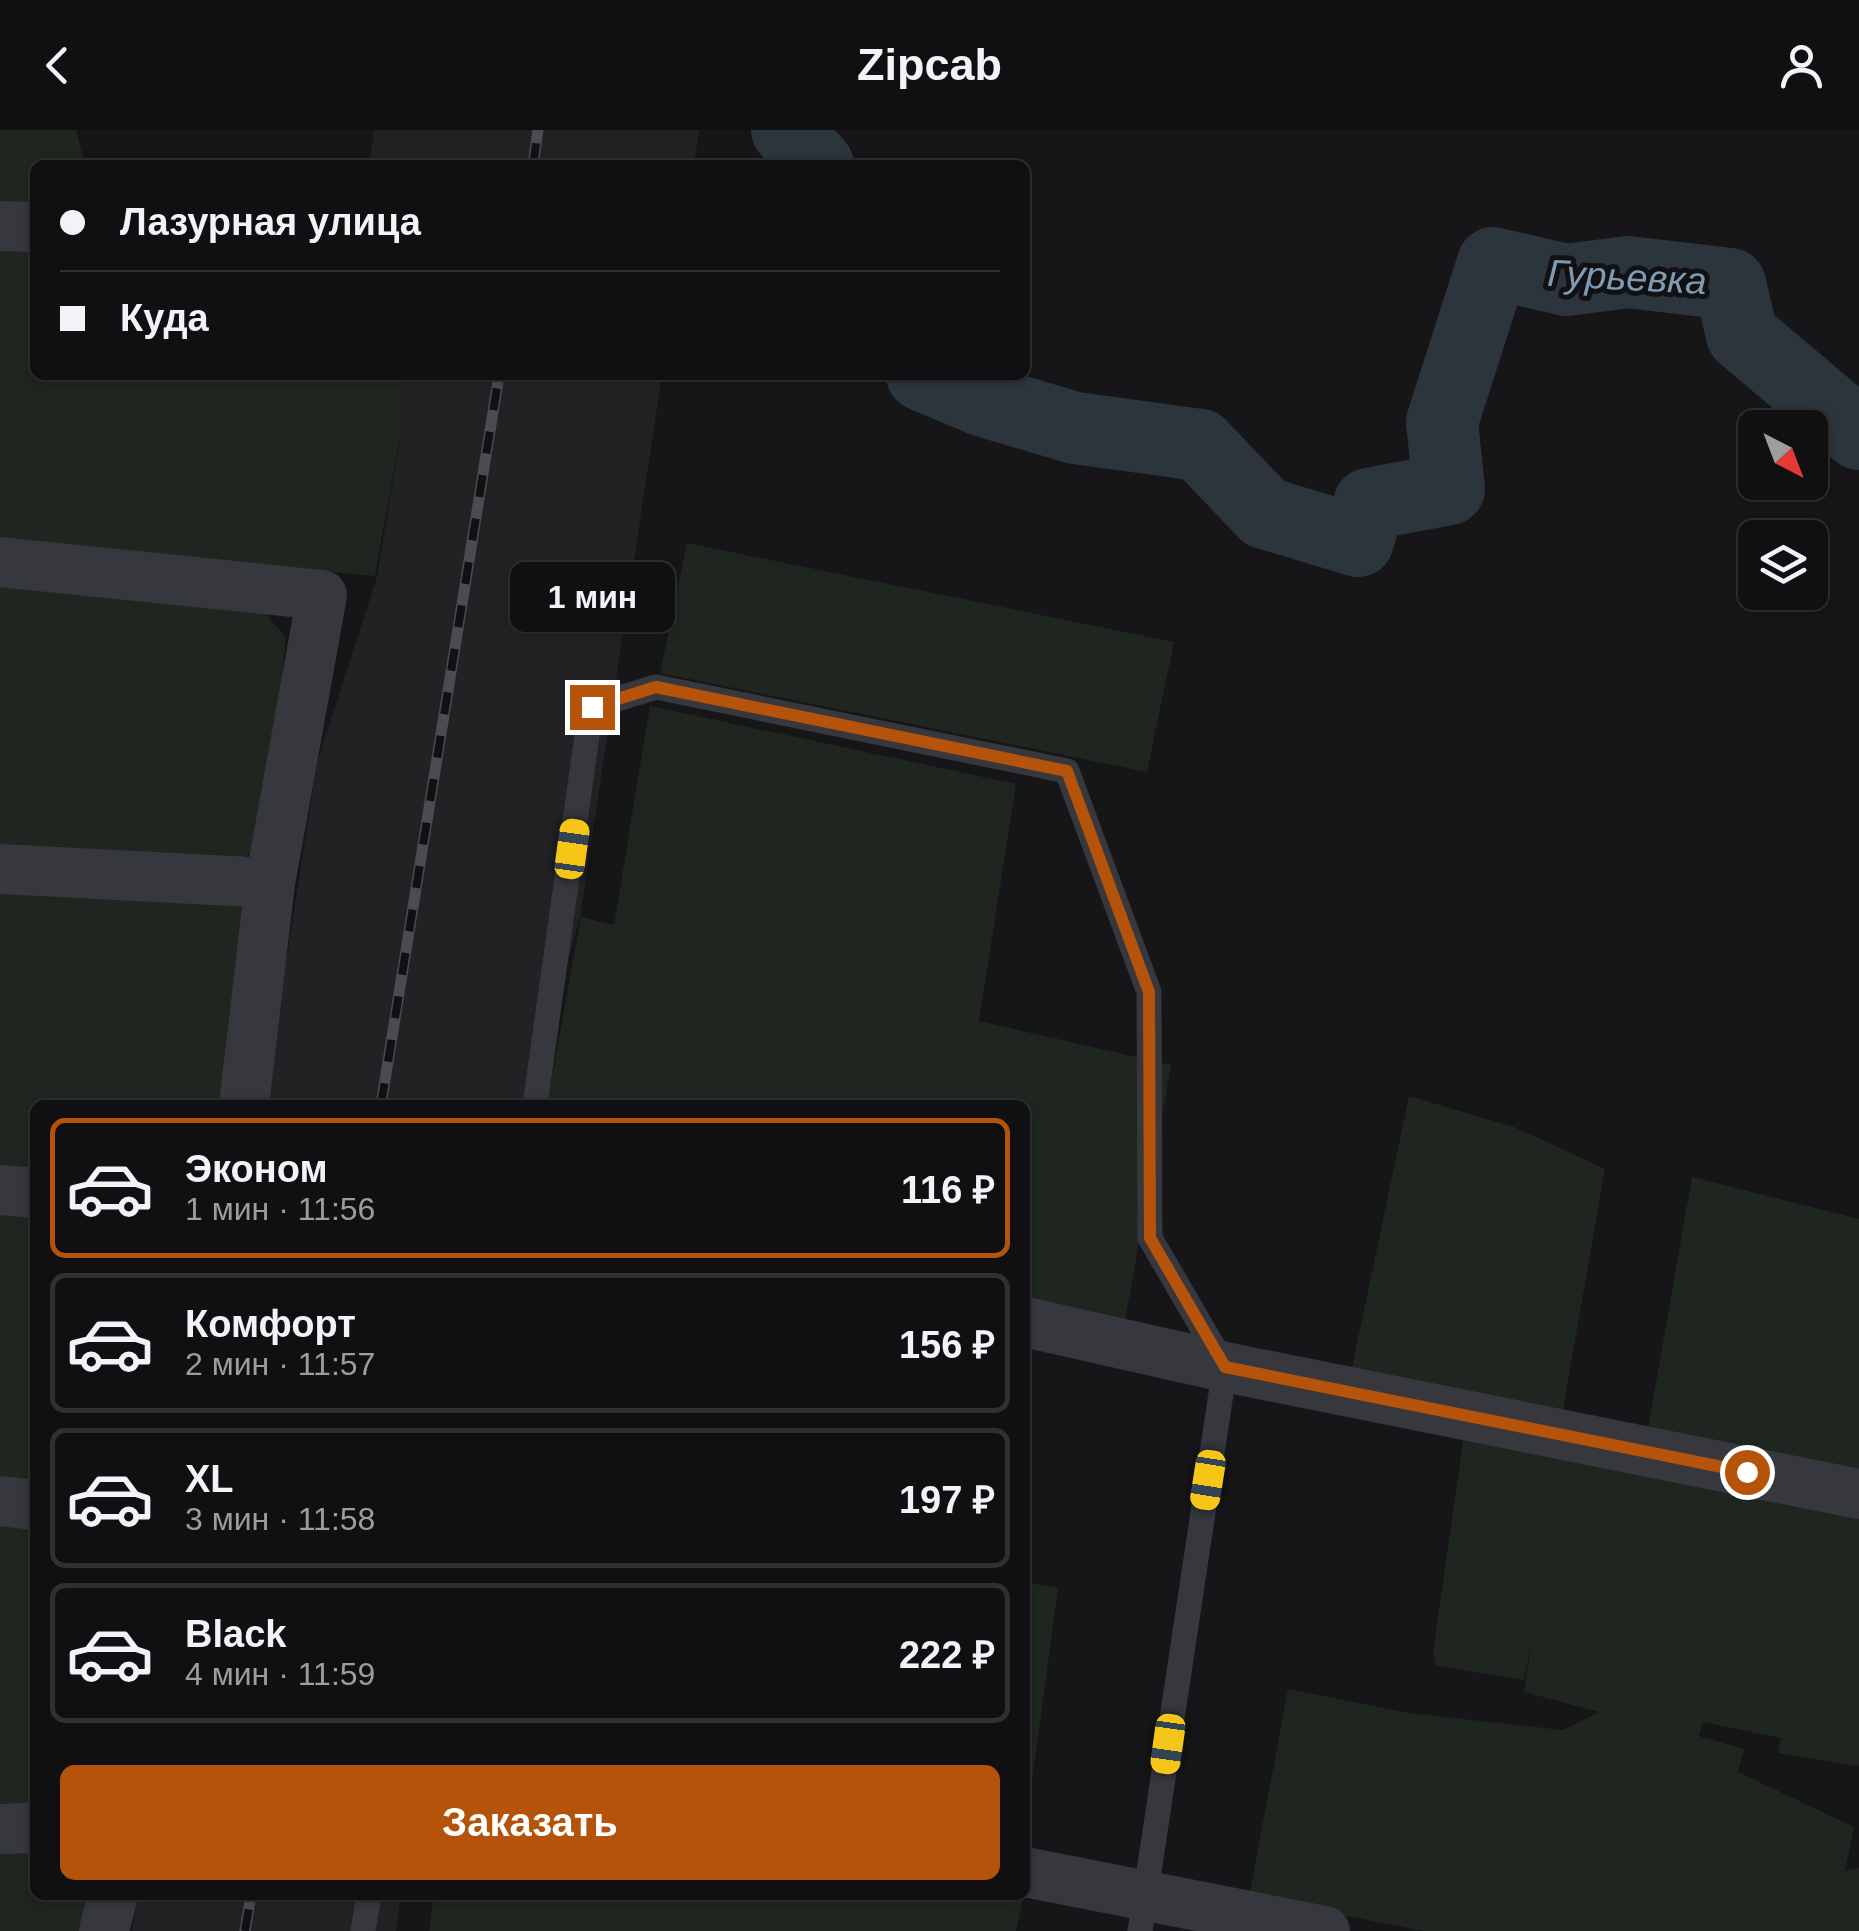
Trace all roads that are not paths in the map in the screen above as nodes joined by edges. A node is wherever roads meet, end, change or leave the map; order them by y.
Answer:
1 (0, 226) edge
2 (30, 227) edge
3 (0, 562) edge
4 (0, 869) edge
5 (270, 883) junction
6 (245, 1100) edge
7 (536, 1100) edge
8 (0, 1190) edge
9 (30, 1193) edge
10 (1030, 1323) edge
11 (1225, 1367) junction
12 (1859, 1494) edge
13 (0, 1501) edge
14 (30, 1504) edge
15 (30, 1828) edge
16 (0, 1829) edge
17 (1030, 1874) edge
18 (112, 1900) edge
19 (369, 1900) edge
20 (1143, 1913) edge
21 (104, 1931) edge
22 (363, 1931) edge
23 (1324, 1931) edge

1 - 2 street
3 - 5 street
4 - 5 street
5 - 6 street
7 - 11 lane
8 - 9 street
10 - 11 street
11 - 12 street
11 - 20 lane
13 - 14 street
15 - 16 street
17 - 20 street
18 - 21 street
19 - 22 lane
20 - 23 street

